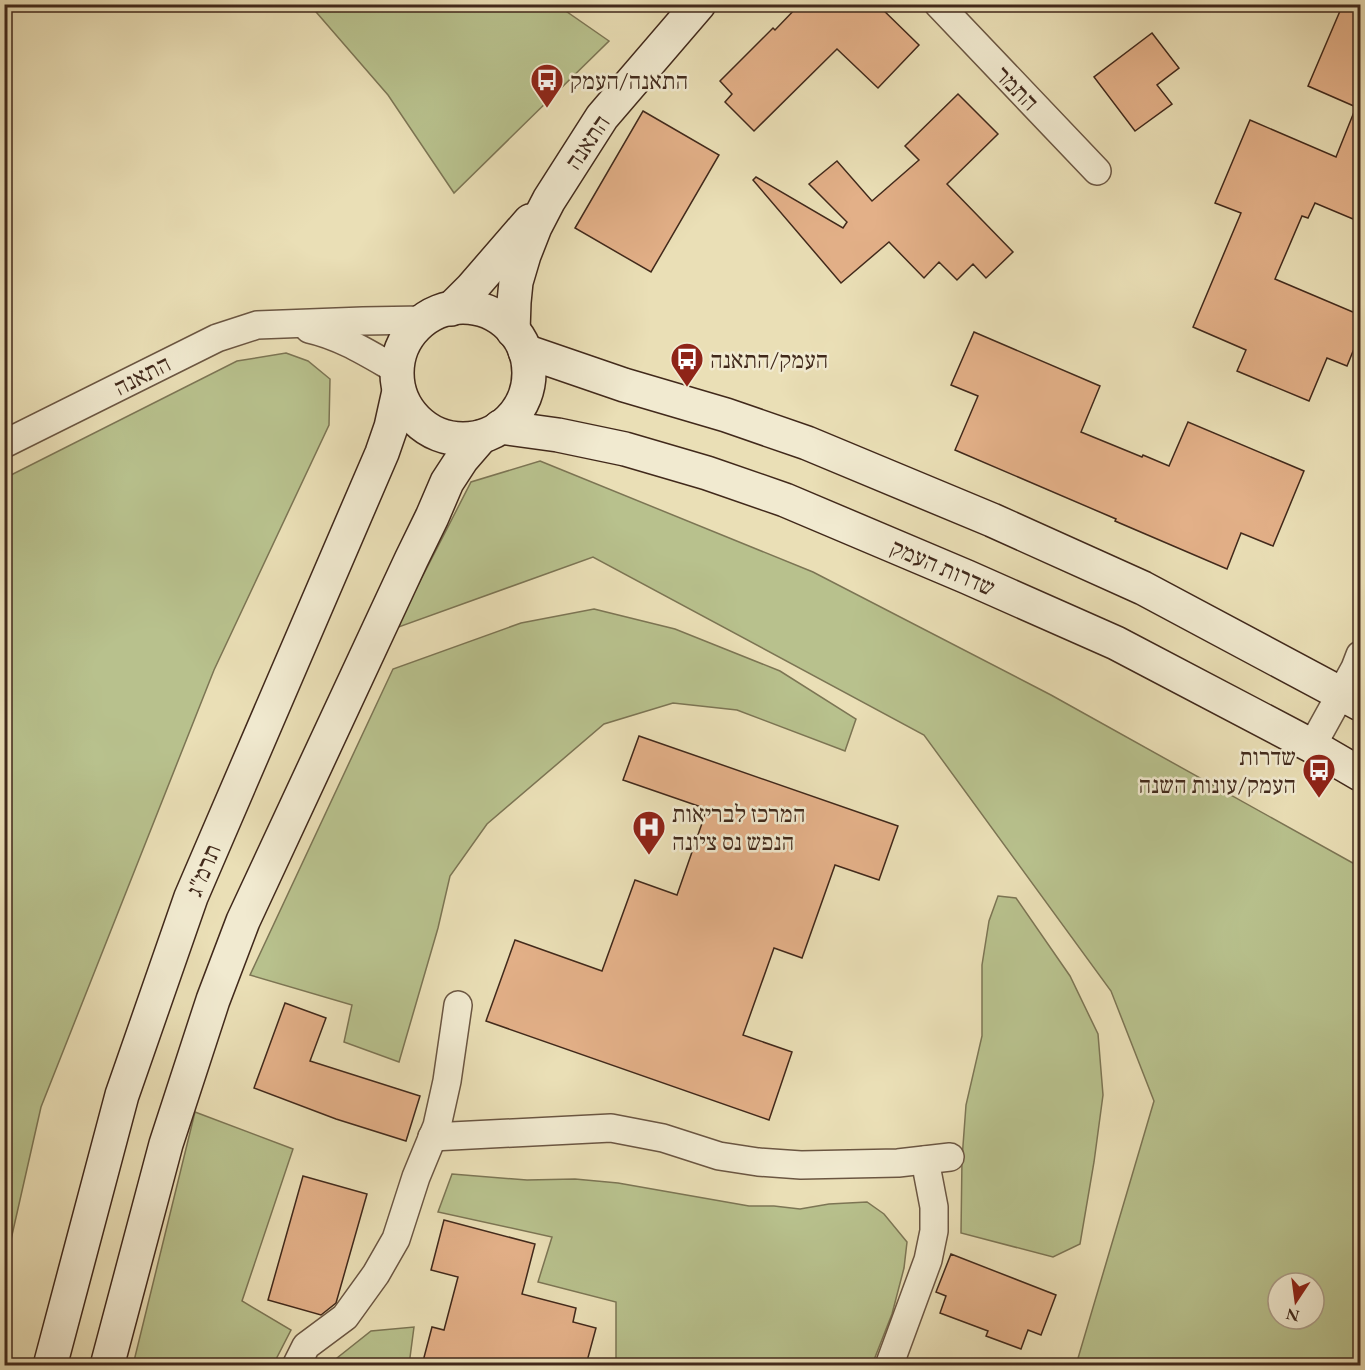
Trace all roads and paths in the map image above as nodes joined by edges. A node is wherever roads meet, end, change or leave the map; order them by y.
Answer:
1 (699, 4) edge
2 (938, 4) edge
3 (1097, 171) dead end
4 (549, 200) junction
5 (437, 314) junction
6 (285, 324) junction
7 (519, 341) junction
8 (398, 380) junction
9 (490, 432) junction
10 (4, 444) edge
11 (1360, 655) edge
12 (1351, 698) edge
13 (1312, 746) junction
14 (1360, 774) edge
15 (458, 1005) dead end
16 (432, 1137) junction
17 (50, 1365) edge
18 (107, 1365) edge
19 (296, 1365) edge
20 (889, 1365) edge

1 - 4 street, התאנה
2 - 3 street, התמר
4 - 5 street, התאנה
4 - 7 street, התאנה
5 - 6 street, התאנה
5 - 7 street
5 - 8 street
6 - 8 street, התאנה
6 - 10 street, התאנה
7 - 9 street
7 - 12 street
8 - 9 street
8 - 17 street, תרמ"ג
9 - 13 street, שדרות העמק
9 - 18 street
11 - 12 street
12 - 13 street
13 - 14 street, שדרות העמק
15 - 16 street
16 - 19 street
16 - 20 street

